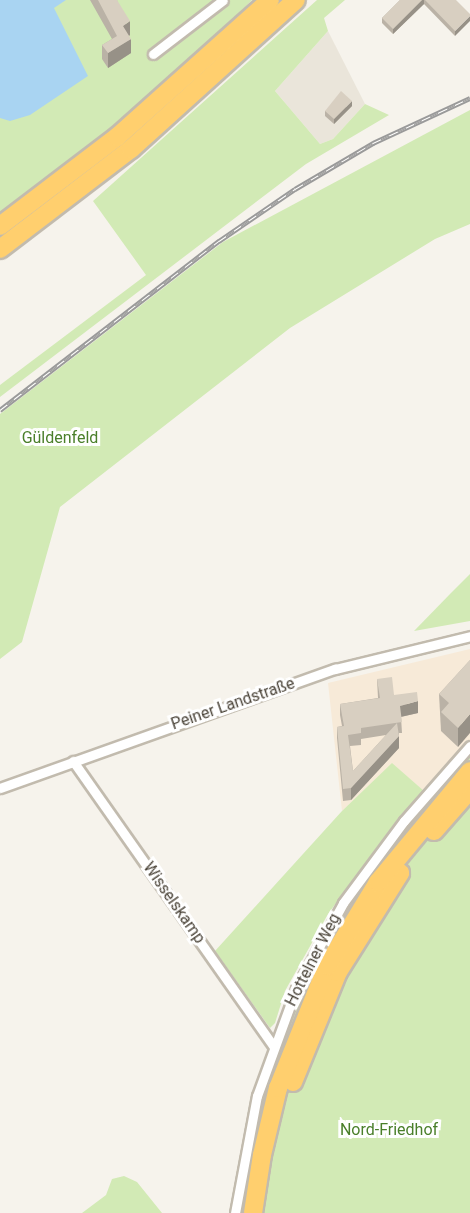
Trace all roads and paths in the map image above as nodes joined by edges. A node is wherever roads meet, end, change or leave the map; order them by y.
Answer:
1 (223, 0) edge
2 (270, 0) edge
3 (296, 0) edge
4 (153, 54) dead end
5 (0, 226) edge
6 (0, 249) edge
7 (470, 636) edge
8 (470, 746) edge
9 (73, 761) junction
10 (470, 771) edge
11 (0, 788) edge
12 (470, 790) edge
13 (273, 1046) junction
14 (235, 1213) edge
15 (254, 1213) edge
16 (265, 1213) edge

1 - 4 street
2 - 5 highway
3 - 6 highway
7 - 9 street, Peiner Landstraße
8 - 13 street, Hottelner Weg
9 - 11 street, Peiner Landstraße
9 - 13 street, Wisselskamp
10 - 15 highway
12 - 16 highway
13 - 14 street, Hottelner Weg

